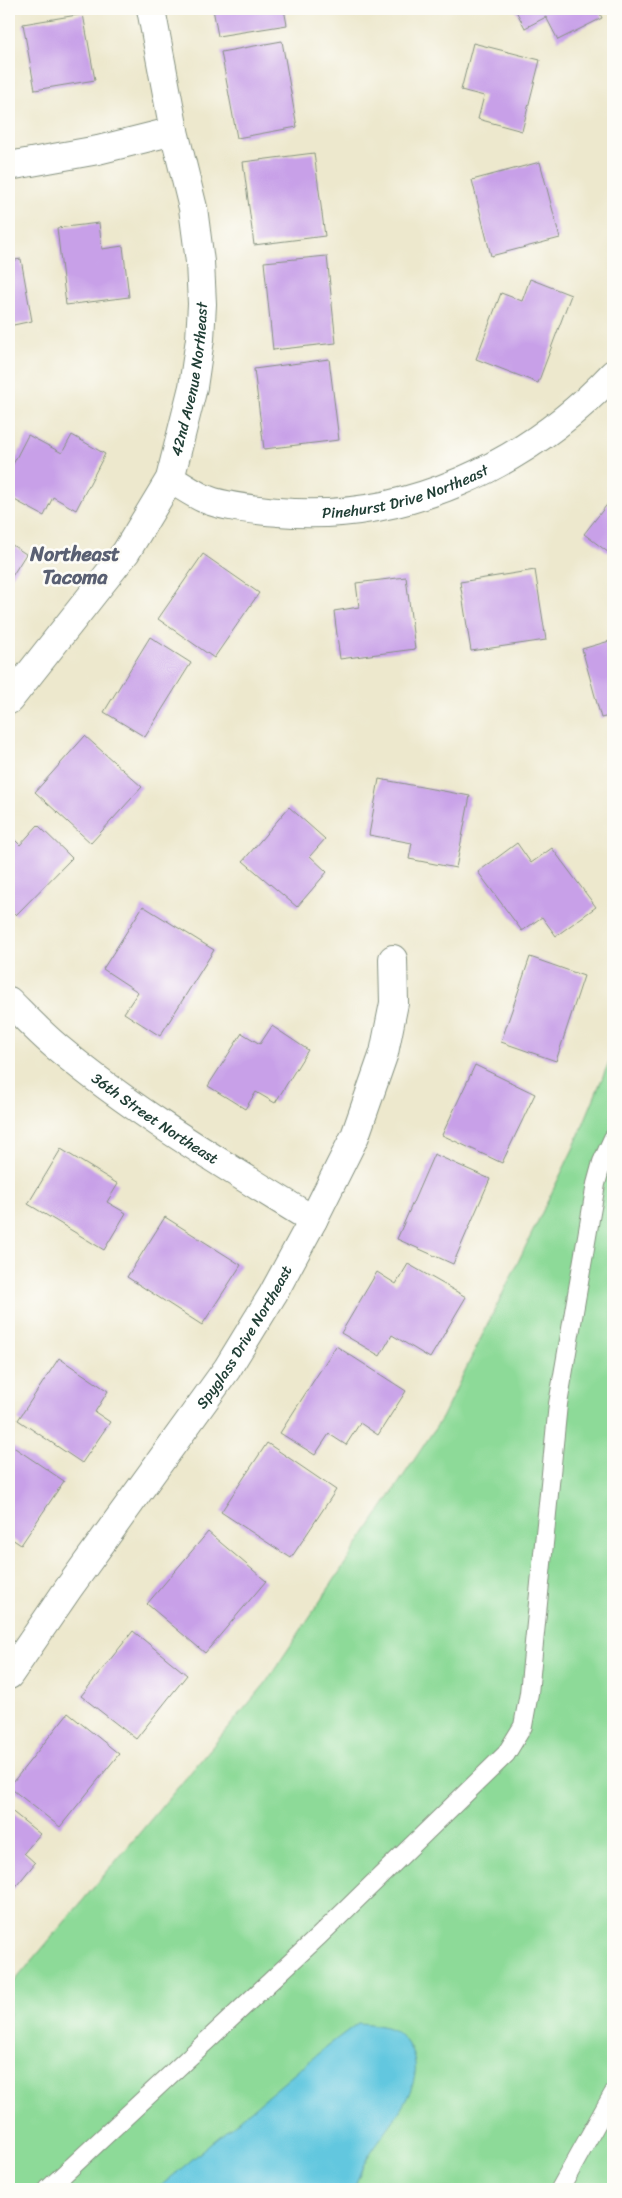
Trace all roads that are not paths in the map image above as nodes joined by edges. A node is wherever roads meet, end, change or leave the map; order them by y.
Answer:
1 (151, 9) edge
2 (174, 132) junction
3 (9, 166) edge
4 (613, 374) edge
5 (170, 478) junction
6 (9, 700) edge
7 (393, 958) dead end
8 (9, 1001) edge
9 (613, 1138) edge
10 (313, 1220) junction
11 (9, 1675) edge
12 (613, 2094) edge
13 (48, 2189) edge
14 (560, 2189) edge

1 - 2 street, 42nd Avenue Northeast
2 - 3 street
2 - 5 street, 42nd Avenue Northeast
4 - 5 street, Pinehurst Drive Northeast
5 - 6 street, 42nd Avenue Northeast
7 - 10 street, Spyglass Drive Northeast
8 - 10 street, 36th Street Northeast
9 - 13 lane
10 - 11 street, Spyglass Drive Northeast
12 - 14 lane

